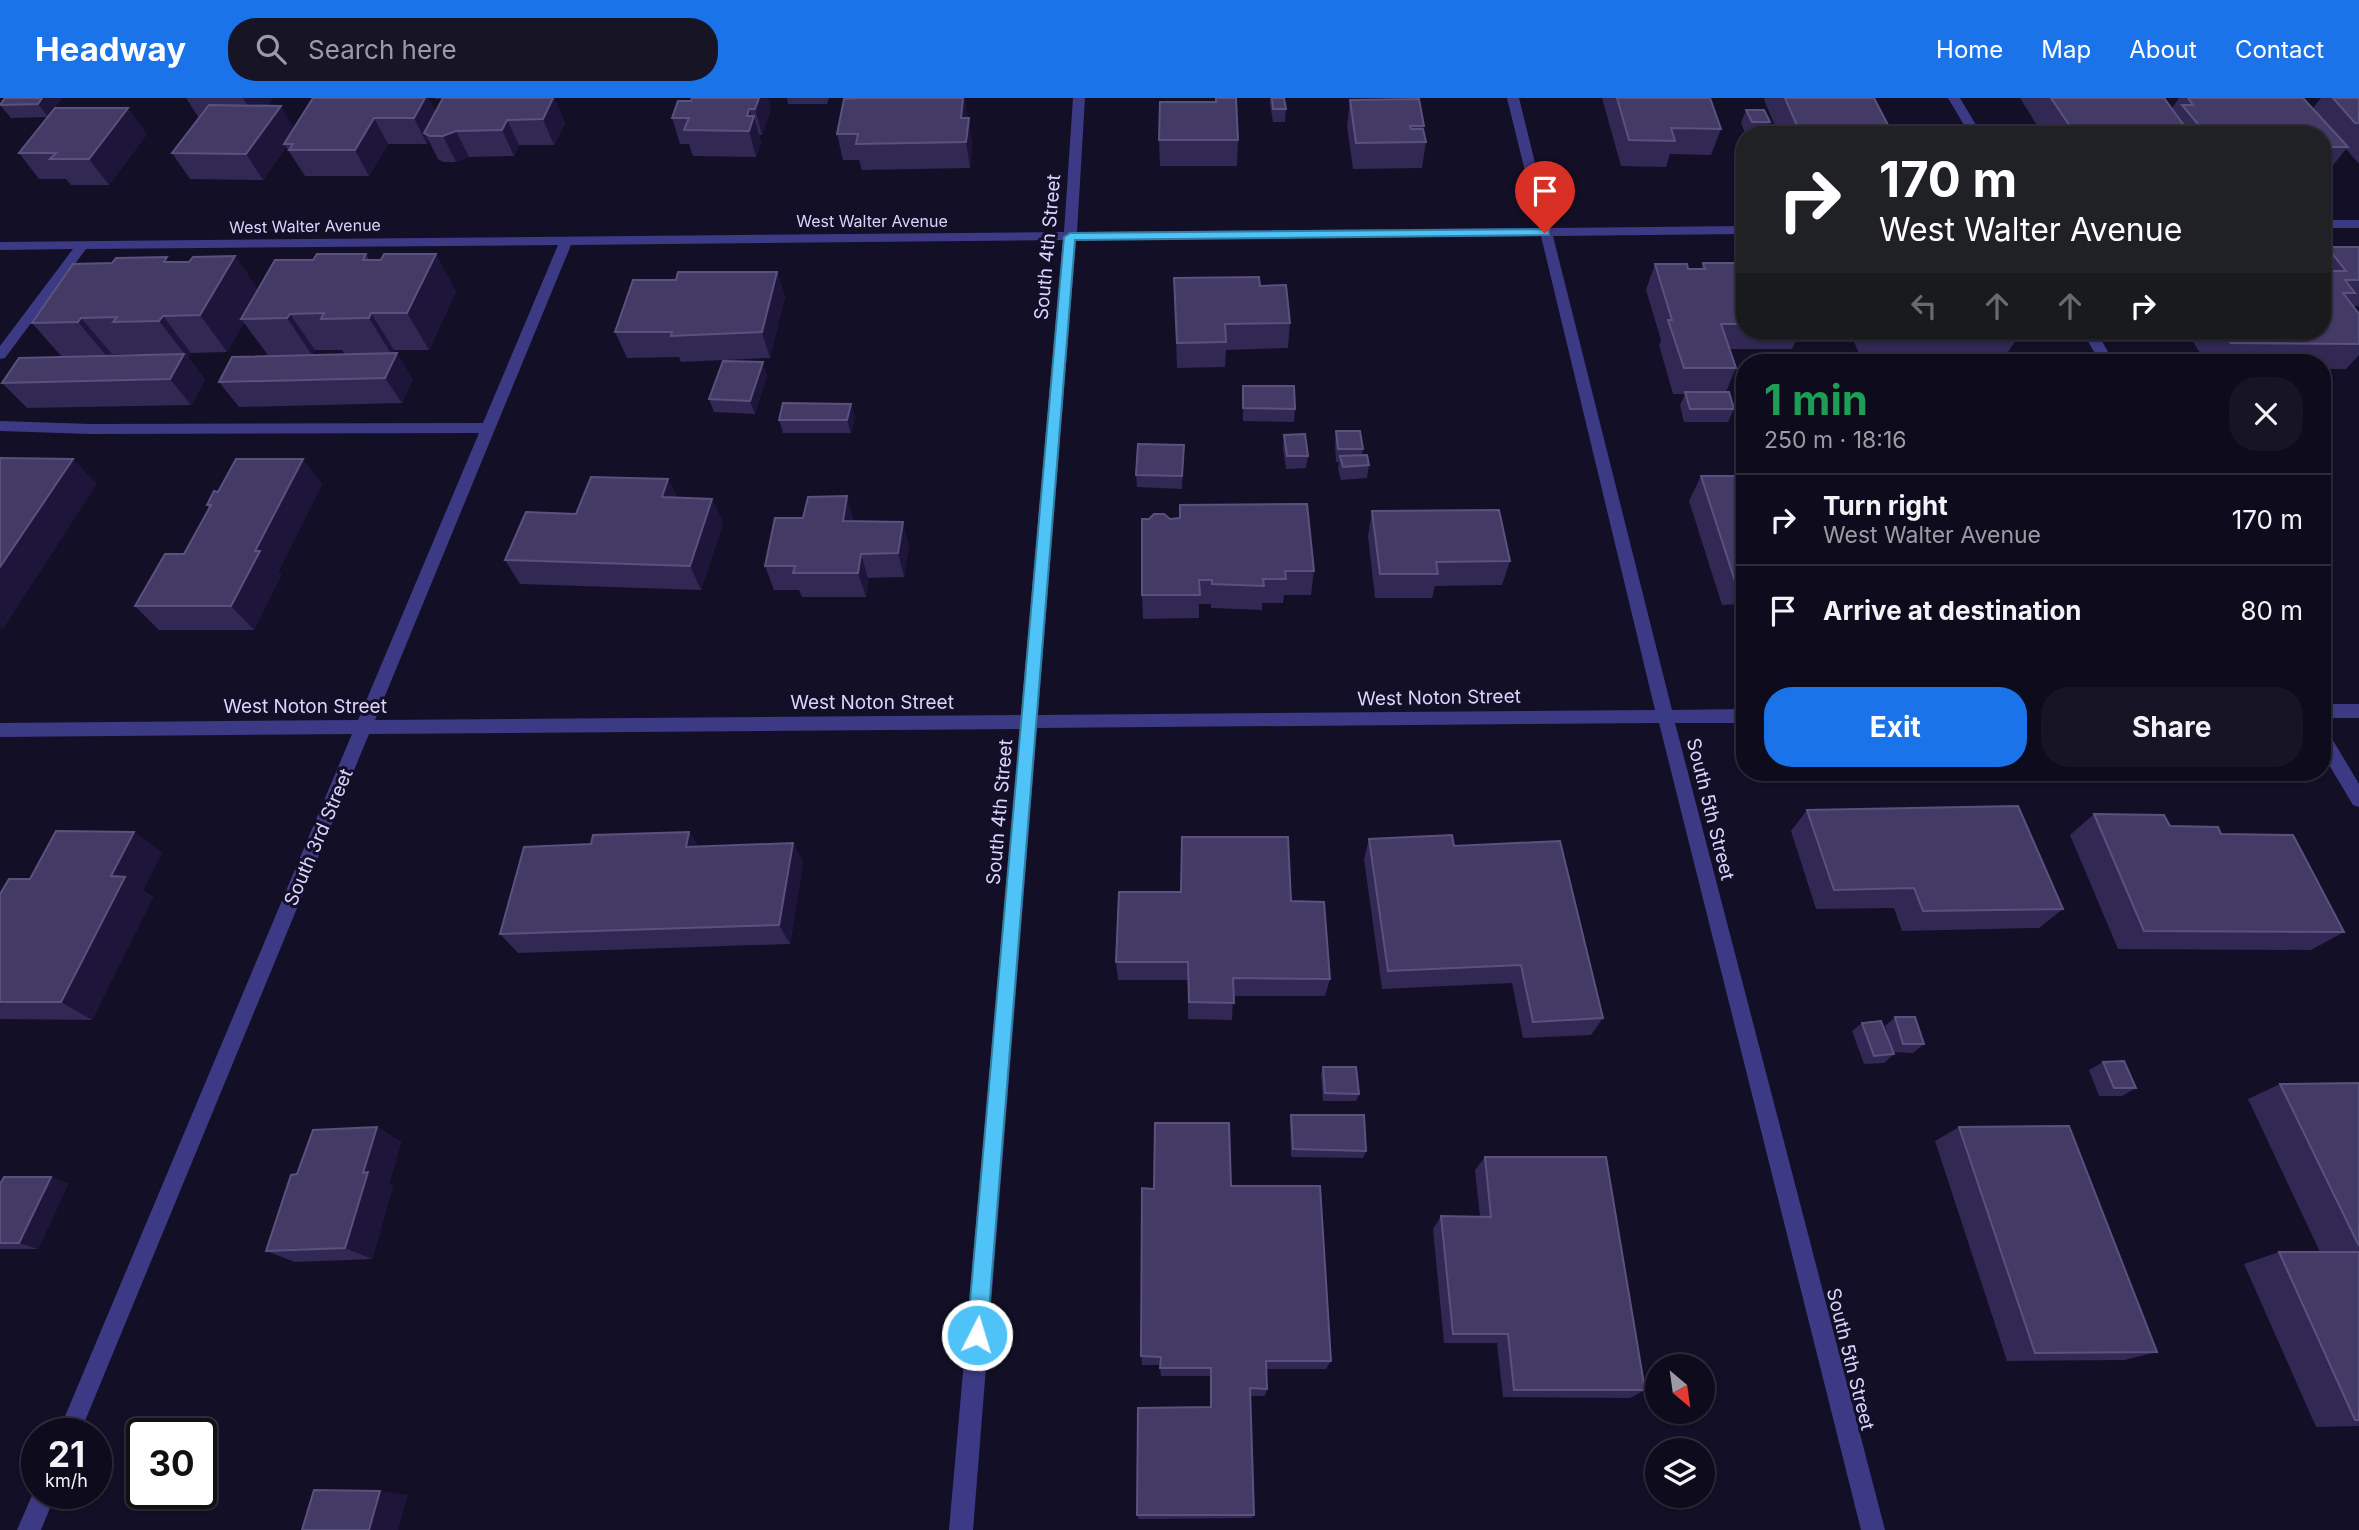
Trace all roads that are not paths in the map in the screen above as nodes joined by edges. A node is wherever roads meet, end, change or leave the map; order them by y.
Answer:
1 (1079, 98) edge
2 (1513, 98) edge
3 (1954, 98) edge
4 (1971, 126) edge
5 (2331, 224) edge
6 (2359, 224) edge
7 (1736, 230) edge
8 (1545, 233) junction
9 (1070, 237) junction
10 (566, 241) junction
11 (0, 246) edge
12 (82, 246) junction
13 (0, 355) edge
14 (0, 426) edge
15 (488, 428) junction
16 (2331, 711) edge
17 (2359, 711) edge
18 (1665, 716) junction
19 (1736, 716) edge
20 (1028, 722) junction
21 (364, 727) junction
22 (0, 730) edge
23 (2331, 752) edge
24 (2359, 800) edge
25 (75, 1418) edge
26 (38, 1509) edge
27 (29, 1530) edge
28 (961, 1530) edge
29 (1872, 1530) edge

1 - 9 street, South 4th Street
2 - 8 street, South 5th Street
3 - 4 street
5 - 6 street
7 - 8 street, West Walter Avenue
8 - 9 street, West Walter Avenue
8 - 18 street, South 5th Street
9 - 10 street, West Walter Avenue
9 - 20 street, South 4th Street
10 - 12 street, West Walter Avenue
10 - 15 street, South 3rd Street
11 - 12 street, West Walter Avenue
12 - 13 street
14 - 15 street
15 - 21 street, South 3rd Street
16 - 17 street
18 - 19 street, West Noton Street
18 - 20 street, West Noton Street
18 - 29 street, South 5th Street
20 - 21 street, West Noton Street
20 - 28 street, South 4th Street
21 - 22 street, West Noton Street
21 - 25 street, South 3rd Street
23 - 24 street
26 - 27 street

